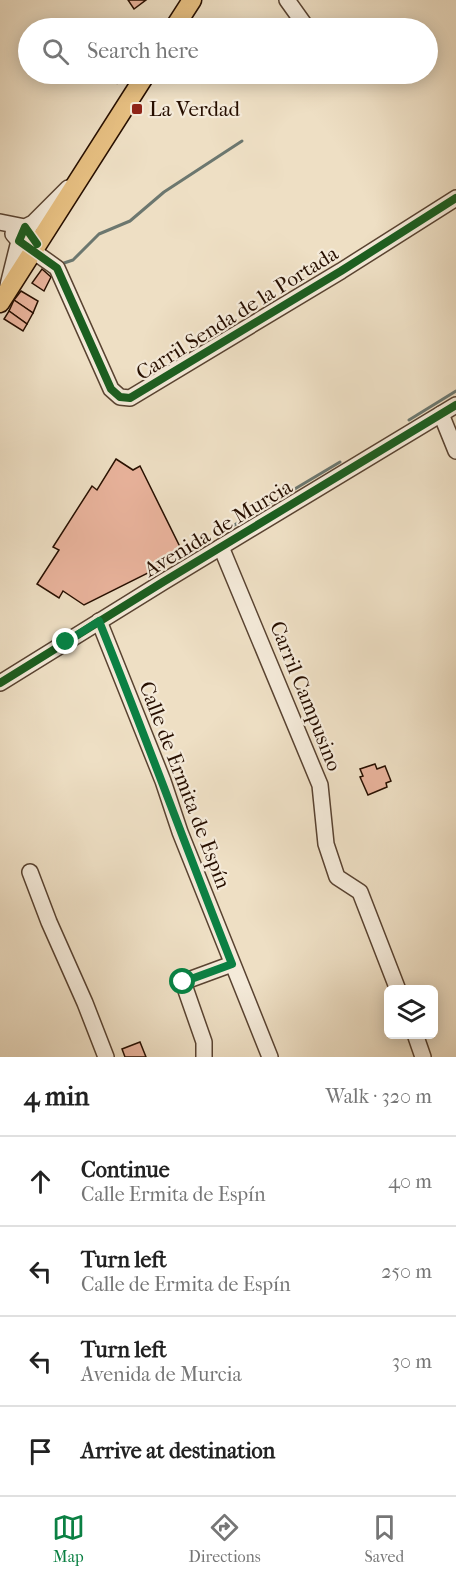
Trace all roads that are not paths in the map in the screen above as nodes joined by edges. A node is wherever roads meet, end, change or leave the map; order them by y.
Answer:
1 (192, 0) edge
2 (287, 0) edge
3 (180, 18) edge
4 (300, 18) edge
5 (140, 84) edge
6 (456, 198) edge
7 (1, 223) edge
8 (28, 241) junction
9 (3, 297) edge
10 (456, 405) edge
11 (441, 414) junction
12 (456, 451) edge
13 (221, 547) junction
14 (99, 621) junction
15 (0, 683) edge
16 (30, 872) dead end
17 (232, 964) junction
18 (396, 985) edge
19 (416, 1039) edge
20 (106, 1057) edge
21 (204, 1057) edge
22 (270, 1057) edge
23 (423, 1057) edge

1 - 3 main road
2 - 4 street
5 - 8 main road
6 - 8 street, Carril Senda de la Portada
7 - 8 street
8 - 9 main road
10 - 11 street, Avenida de Murcia
11 - 12 street
11 - 13 street, Avenida de Murcia
13 - 14 street, Avenida de Murcia
13 - 18 street, Carril Campusino
14 - 15 street, Avenida de Murcia
14 - 17 street, Calle de Ermita de Espín
16 - 20 street
17 - 21 street
17 - 22 street, Calle de Ermita de Espín
19 - 23 street

